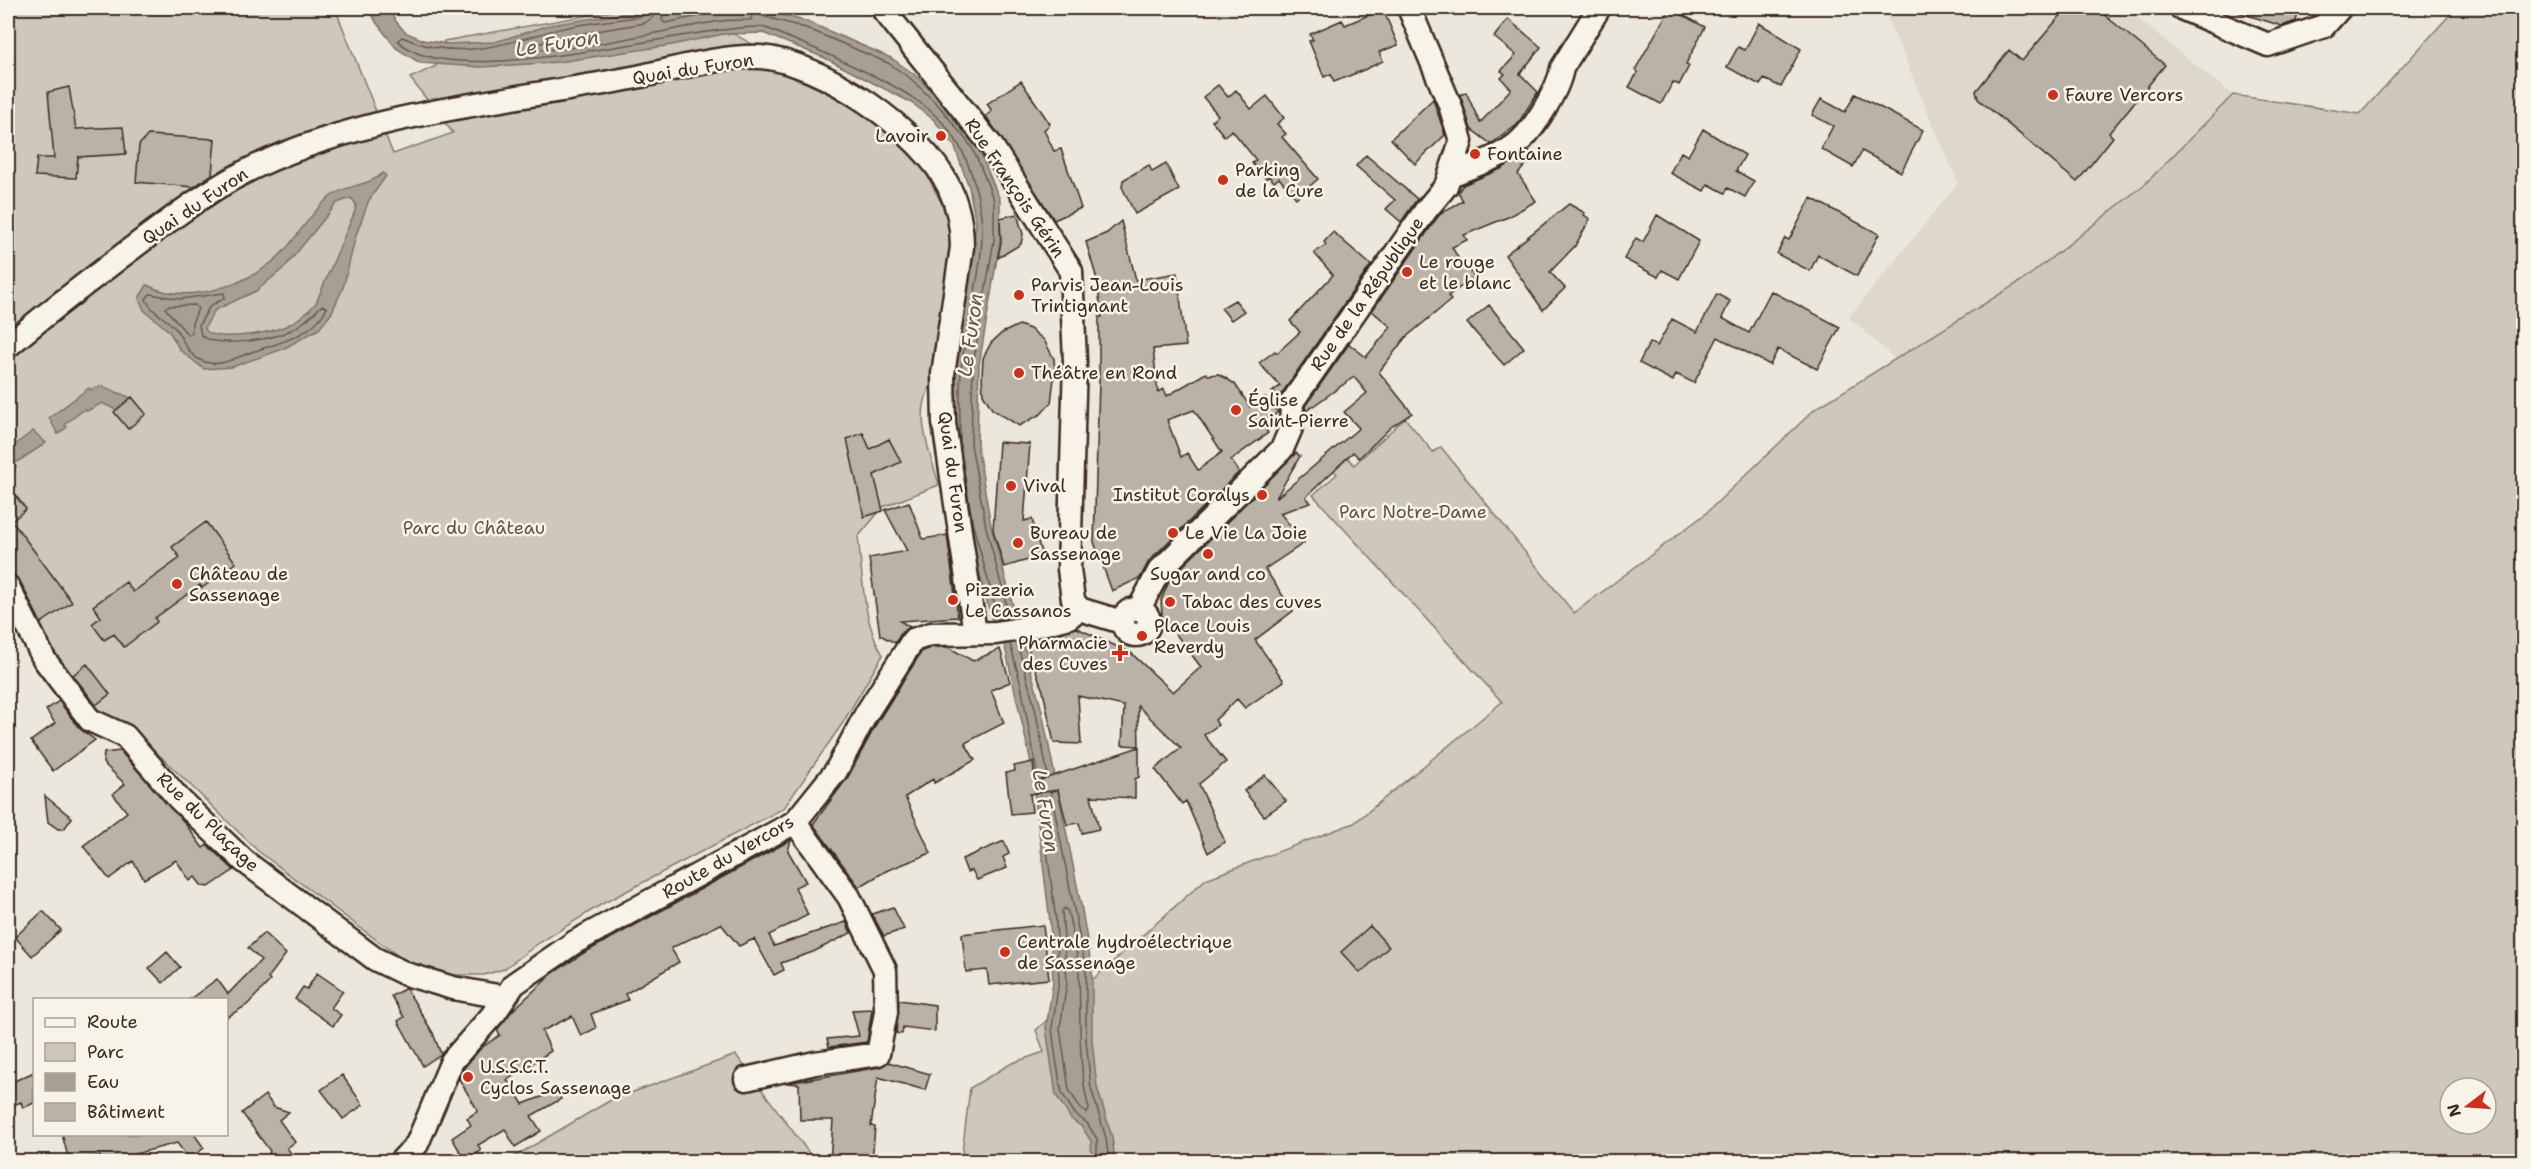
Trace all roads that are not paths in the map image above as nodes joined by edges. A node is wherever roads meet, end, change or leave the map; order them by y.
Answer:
1 (882, 8) edge
2 (1409, 8) edge
3 (1599, 8) edge
4 (2181, 8) edge
5 (2340, 8) edge
6 (1450, 175) junction
7 (8, 346) edge
8 (8, 587) edge
9 (1078, 609) junction
10 (985, 633) junction
11 (795, 822) junction
12 (503, 997) junction
13 (746, 1079) dead end
14 (400, 1161) edge

1 - 9 street, Rue François Gérin
2 - 6 street, Rue de la République
3 - 6 street
4 - 5 street
6 - 9 street, Rue de la République
7 - 10 street, Quai du Furon
8 - 12 street, Rue du Plaçage
9 - 10 street, Route du Vercors
10 - 11 street, Route du Vercors
11 - 12 street, Route du Vercors
11 - 13 street
12 - 14 street, Route du Vercors

